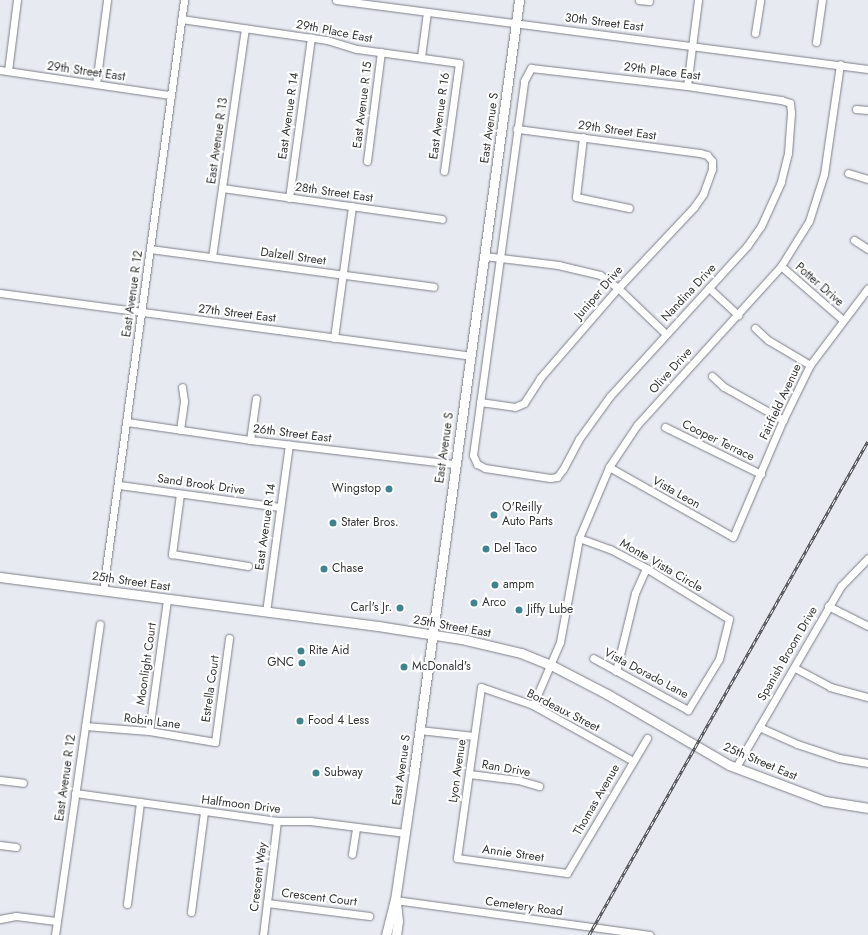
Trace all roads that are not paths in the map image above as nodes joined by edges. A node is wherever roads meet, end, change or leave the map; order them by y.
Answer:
1 (17, 0) edge
2 (108, 0) edge
3 (184, 0) edge
4 (336, 0) edge
5 (519, 0) edge
6 (639, 0) edge
7 (698, 0) edge
8 (760, 0) edge
9 (822, 0) edge
10 (649, 1) dead end
11 (359, 2) edge
12 (427, 12) junction
13 (181, 19) junction
14 (516, 23) junction
15 (245, 28) junction
16 (755, 34) dead end
17 (311, 37) junction
18 (816, 42) dead end
19 (693, 45) junction
20 (381, 52) junction
21 (421, 57) junction
22 (459, 63) joint
23 (840, 64) junction
24 (868, 68) edge
25 (0, 70) edge
26 (8, 71) junction
27 (96, 84) junction
28 (687, 86) junction
29 (170, 95) junction
30 (790, 103) joint
31 (856, 109) dead end
32 (868, 110) edge
33 (517, 129) junction
34 (582, 137) junction
35 (367, 160) dead end
36 (712, 161) joint
37 (444, 171) dead end
38 (848, 173) dead end
39 (868, 179) edge
40 (222, 188) junction
41 (290, 198) junction
42 (352, 206) junction
43 (630, 208) dead end
44 (442, 219) dead end
45 (854, 240) dead end
46 (150, 249) junction
47 (868, 249) edge
48 (484, 256) junction
49 (212, 257) junction
50 (500, 259) junction
51 (781, 266) junction
52 (343, 275) junction
53 (433, 287) dead end
54 (618, 288) junction
55 (709, 288) junction
56 (868, 288) edge
57 (0, 293) edge
58 (142, 313) junction
59 (738, 315) junction
60 (843, 320) junction
61 (755, 328) dead end
62 (666, 334) junction
63 (334, 338) junction
64 (471, 356) junction
65 (810, 365) junction
66 (712, 376) dead end
67 (182, 387) dead end
68 (256, 398) dead end
69 (480, 402) junction
70 (783, 420) junction
71 (127, 422) junction
72 (665, 427) dead end
73 (180, 430) junction
74 (250, 440) junction
75 (289, 445) junction
76 (454, 464) junction
77 (609, 467) junction
78 (761, 474) junction
79 (119, 485) junction
80 (180, 494) junction
81 (280, 507) junction
82 (733, 537) joint
83 (579, 538) junction
84 (868, 558) edge
85 (248, 566) dead end
86 (646, 568) junction
87 (0, 576) edge
88 (103, 590) junction
89 (167, 599) junction
90 (828, 606) junction
91 (266, 612) junction
92 (100, 624) dead end
93 (868, 626) edge
94 (432, 636) junction
95 (229, 638) dead end
96 (593, 658) dead end
97 (551, 665) junction
98 (795, 668) junction
99 (616, 671) junction
100 (481, 687) joint
101 (868, 697) edge
102 (533, 705) junction
103 (688, 710) joint
104 (85, 726) junction
105 (759, 727) junction
106 (419, 730) junction
107 (149, 731) junction
108 (474, 736) junction
109 (647, 738) dead end
110 (215, 742) joint
111 (633, 761) junction
112 (868, 763) edge
113 (736, 767) junction
114 (469, 774) junction
115 (0, 780) edge
116 (23, 783) dead end
117 (539, 786) dead end
118 (75, 793) junction
119 (140, 802) junction
120 (868, 808) edge
121 (204, 812) junction
122 (277, 821) junction
123 (356, 828) junction
124 (405, 833) junction
125 (0, 845) edge
126 (16, 847) dead end
127 (352, 854) dead end
128 (457, 858) joint
129 (567, 873) joint
130 (396, 900) junction
131 (267, 903) junction
132 (126, 904) dead end
133 (191, 912) dead end
134 (369, 916) dead end
135 (0, 919) edge
136 (56, 921) junction
137 (55, 935) edge
138 (263, 935) edge
139 (386, 935) edge
140 (396, 935) edge
141 (650, 935) edge

1 - 26 street
2 - 27 street
3 - 13 street, East Avenue R 12
4 - 11 street, 30th Street East
5 - 14 main road, East Avenue S
6 - 10 street
7 - 19 street
8 - 16 street
9 - 18 street
11 - 12 street, 30th Street East
12 - 14 street, 30th Street East
12 - 21 street
13 - 15 street, 29th Place East
13 - 29 street, East Avenue R 12
14 - 19 street, 30th Street East
14 - 48 main road, East Avenue S
15 - 17 street, 29th Place East
15 - 40 street, East Avenue R 13
17 - 20 street, 29th Place East
17 - 41 street, East Avenue R 14
19 - 23 street, 30th Street East
19 - 28 street
20 - 21 street, 29th Place East
20 - 35 street, East Avenue R 15
21 - 22 street, 29th Place East
22 - 37 street, East Avenue R 16
23 - 24 street, 30th Street East
23 - 51 street, Olive Drive
25 - 26 street, 29th Street East
26 - 27 street, 29th Street East
27 - 29 street, 29th Street East
28 - 30 street, 29th Place East
28 - 33 street, 29th Place East
29 - 46 street, East Avenue R 12
30 - 55 street, Nandina Drive
31 - 32 street
33 - 34 street, 29th Street East
33 - 50 street
34 - 36 street, 29th Street East
34 - 43 street
36 - 54 street, Juniper Drive
38 - 39 street
40 - 41 street, 28th Street East
40 - 49 street, East Avenue R 13
41 - 42 street, 28th Street East
42 - 44 street, 28th Street East
42 - 52 street
45 - 47 street
46 - 49 street, Dalzell Street
46 - 58 street, East Avenue R 12
48 - 50 street
48 - 64 main road, East Avenue S
49 - 52 street, Dalzell Street
50 - 54 street
50 - 69 street
51 - 59 street, Olive Drive
51 - 60 street, Potter Drive
52 - 53 street, Dalzell Street
52 - 63 street
54 - 62 street
54 - 69 street, Juniper Drive
55 - 59 street
55 - 62 street, Nandina Drive
56 - 60 street, Fairfield Avenue
57 - 58 street, 27th Street East
58 - 63 street, 27th Street East
58 - 71 street, East Avenue R 12
59 - 77 street, Olive Drive
60 - 65 street, Fairfield Avenue
61 - 65 street
62 - 69 street, Nandina Drive
63 - 64 street, 27th Street East
64 - 76 main road, East Avenue S
65 - 70 street, Fairfield Avenue
66 - 70 street
67 - 73 street
68 - 74 street
70 - 78 street, Fairfield Avenue
71 - 73 street, 26th Street East
71 - 79 street, East Avenue R 12
72 - 78 street, Cooper Terrace
73 - 74 street, 26th Street East
74 - 75 street, 26th Street East
75 - 76 street, 26th Street East
75 - 81 street, East Avenue R 14
76 - 94 main road, East Avenue S
77 - 82 street, Vista Leon
77 - 83 street, Olive Drive
78 - 82 street, Fairfield Avenue
79 - 80 street, Sand Brook Drive
79 - 88 street, East Avenue R 12
80 - 81 street, Sand Brook Drive
80 - 85 street
81 - 91 street, East Avenue R 14
83 - 86 street, Monte Vista Circle
83 - 97 street, Olive Drive
84 - 90 street, Spanish Broom Drive
86 - 99 street
86 - 103 street, Monte Vista Circle
87 - 88 main road, 25th Street East
88 - 89 main road, 25th Street East
89 - 91 main road, 25th Street East
89 - 107 street, Moonlight Court
90 - 93 street
90 - 98 street, Spanish Broom Drive
91 - 94 main road, 25th Street East
92 - 104 street, East Avenue R 12
94 - 97 main road, 25th Street East
94 - 106 main road, East Avenue S
95 - 110 street, Estrella Court
96 - 99 street, Vista Dorado Lane
97 - 102 street, Olive Drive
97 - 113 main road, 25th Street East
98 - 101 street
98 - 105 street, Spanish Broom Drive
99 - 103 street, Vista Dorado Lane
100 - 102 street, Bordeaux Street
100 - 108 street, Lyon Avenue
102 - 111 street, Bordeaux Street
104 - 107 street, Robin Lane
104 - 118 street, East Avenue R 12
105 - 112 street
105 - 113 street, Spanish Broom Drive
106 - 108 street
106 - 124 main road, East Avenue S
107 - 110 street, Robin Lane
108 - 114 street, Lyon Avenue
109 - 111 street, Thomas Avenue
111 - 129 street, Thomas Avenue
113 - 120 main road, 25th Street East
114 - 117 street, Ran Drive
114 - 128 street, Lyon Avenue
115 - 116 street
118 - 119 street, Halfmoon Drive
118 - 136 street, East Avenue R 12
119 - 121 street, Halfmoon Drive
119 - 132 street
121 - 122 street, Halfmoon Drive
121 - 133 street
122 - 123 street, Halfmoon Drive
122 - 131 street, Crescent Way
123 - 124 street, Halfmoon Drive
123 - 127 street
124 - 130 main road, East Avenue S
125 - 126 street
128 - 129 street, Annie Street
130 - 139 main road, East Avenue S
130 - 140 main road, East Avenue S
130 - 141 street, Cemetery Road
131 - 134 street, Crescent Court
131 - 138 street, Crescent Way
135 - 136 street
136 - 137 street, East Avenue R 12

